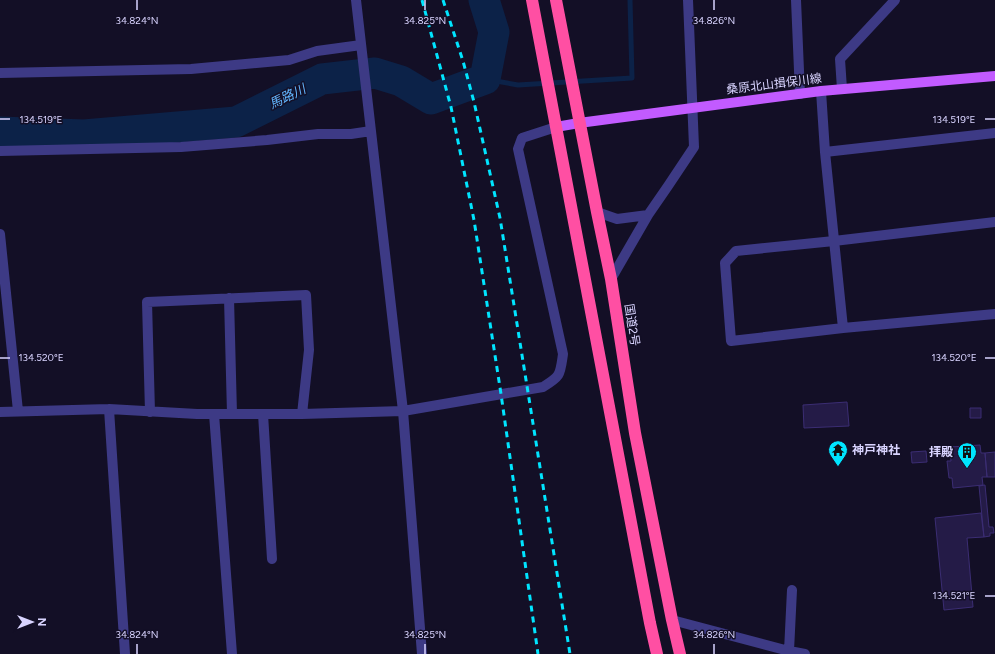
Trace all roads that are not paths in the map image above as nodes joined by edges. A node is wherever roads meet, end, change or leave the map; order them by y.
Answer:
1 (356, 0) edge
2 (532, 0) edge
3 (556, 0) edge
4 (688, 0) edge
5 (796, 0) edge
6 (895, 0) edge
7 (362, 51) junction
8 (0, 73) edge
9 (995, 76) edge
10 (842, 90) junction
11 (821, 91) junction
12 (800, 94) junction
13 (692, 108) junction
14 (579, 123) junction
15 (370, 127) junction
16 (556, 127) junction
17 (995, 133) edge
18 (0, 151) edge
19 (825, 152) junction
20 (597, 212) junction
21 (648, 215) junction
22 (995, 222) edge
23 (0, 234) edge
24 (834, 241) junction
25 (611, 279) junction
26 (229, 298) junction
27 (995, 314) edge
28 (843, 328) junction
29 (109, 409) junction
30 (18, 411) junction
31 (404, 411) junction
32 (0, 412) edge
33 (150, 412) junction
34 (214, 414) junction
35 (232, 414) junction
36 (263, 414) junction
37 (302, 414) junction
38 (272, 559) dead end
39 (792, 590) dead end
40 (672, 620) junction
41 (789, 651) junction
42 (125, 654) edge
43 (232, 654) edge
44 (422, 654) edge
45 (657, 654) edge
46 (680, 654) edge
47 (805, 654) edge

1 - 7 street
2 - 16 highway
3 - 14 highway, 国道2号
4 - 13 street
5 - 12 street
6 - 10 street
7 - 8 street
7 - 15 street
9 - 10 main road, 桑原北山揖保川線
10 - 11 main road, 桑原北山揖保川線
11 - 12 main road, 桑原北山揖保川線
11 - 19 street
12 - 13 main road, 桑原北山揖保川線
13 - 14 main road, 桑原北山揖保川線
13 - 21 street
14 - 16 main road, 桑原北山揖保川線
14 - 20 highway, 国道2号
15 - 18 street
15 - 31 street
16 - 31 street
16 - 45 highway
17 - 19 street
19 - 24 street
20 - 21 street
20 - 25 highway, 国道2号
21 - 25 street
22 - 24 street
23 - 30 street
24 - 28 street
24 - 28 street
25 - 40 highway, 国道2号
26 - 33 street
26 - 35 street
26 - 37 street
27 - 28 street
29 - 30 street
29 - 33 street
29 - 42 street
30 - 32 street
31 - 37 street
31 - 44 street
33 - 34 street
34 - 35 street
34 - 43 street
35 - 36 street
36 - 37 street
36 - 38 street
39 - 41 street
40 - 41 street
40 - 46 highway, 国道2号
41 - 47 street

